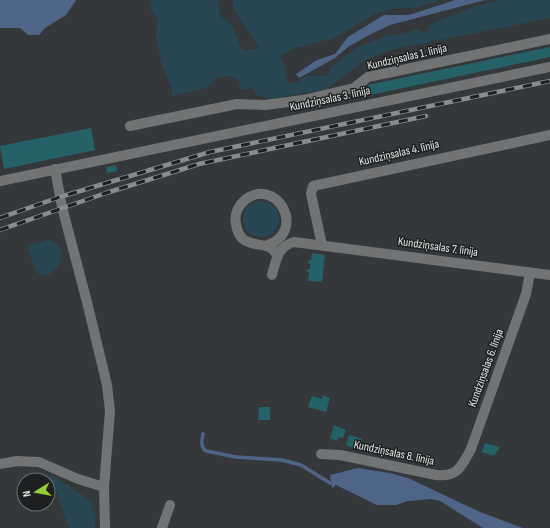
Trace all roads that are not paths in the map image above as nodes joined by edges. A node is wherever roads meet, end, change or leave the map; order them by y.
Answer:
1 (550, 39) edge
2 (550, 67) edge
3 (130, 126) dead end
4 (550, 135) edge
5 (55, 169) junction
6 (0, 181) edge
7 (284, 233) junction
8 (294, 242) junction
9 (268, 245) junction
10 (322, 245) junction
11 (277, 256) junction
12 (530, 273) junction
13 (272, 275) dead end
14 (550, 275) edge
15 (321, 454) dead end
16 (0, 464) edge
17 (460, 469) joint
18 (104, 487) junction
19 (170, 505) dead end
20 (105, 528) edge
21 (162, 528) edge

1 - 3 street, Kundziņsalas 1. līnija
2 - 5 street, Kundziņsalas 3. līnija
4 - 10 street, Kundziņsalas 4. līnija
5 - 6 street, Kundziņsalas 3. līnija
5 - 18 street
7 - 8 street
7 - 9 street
7 - 9 street
8 - 10 street, Kundziņsalas 7. līnija
8 - 11 street
9 - 11 street
10 - 12 street, Kundziņsalas 7. līnija
11 - 13 street
12 - 14 street, Kundziņsalas 7. līnija
12 - 17 street, Kundziņsalas 6. līnija
15 - 17 street, Kundziņsalas 8. līnija
16 - 18 street
18 - 20 street
19 - 21 street

